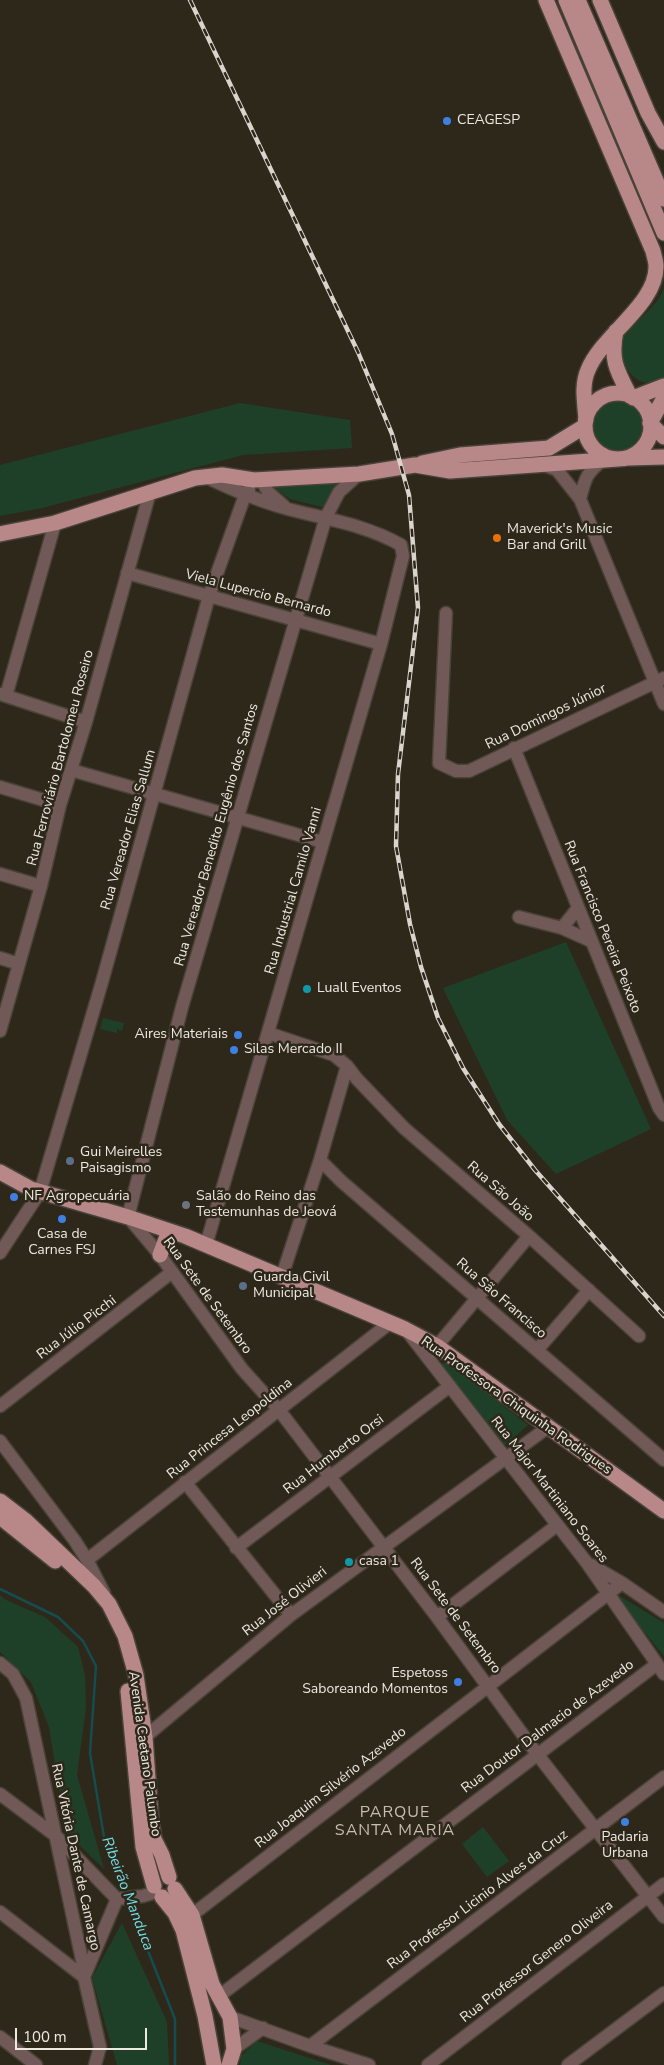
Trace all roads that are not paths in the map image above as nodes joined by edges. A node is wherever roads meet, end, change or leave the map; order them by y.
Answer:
1 (546, 0) edge
2 (566, 0) edge
3 (578, 0) edge
4 (600, 0) edge
5 (664, 142) edge
6 (664, 199) edge
7 (664, 232) edge
8 (616, 330) junction
9 (664, 386) edge
10 (632, 397) junction
11 (664, 398) edge
12 (586, 423) junction
13 (650, 423) junction
14 (664, 437) edge
15 (664, 457) edge
16 (615, 459) junction
17 (415, 465) junction
18 (544, 465) junction
19 (359, 474) junction
20 (206, 477) junction
21 (258, 480) junction
22 (150, 492) junction
23 (245, 495) junction
24 (580, 499) junction
25 (288, 509) junction
26 (326, 517) junction
27 (56, 523) junction
28 (0, 534) edge
29 (127, 573) junction
30 (209, 596) junction
31 (446, 612) dead end
32 (296, 619) junction
33 (381, 644) junction
34 (659, 679) edge
35 (3, 695) edge
36 (664, 704) edge
37 (86, 722) junction
38 (514, 748) junction
39 (71, 770) junction
40 (0, 787) edge
41 (154, 794) junction
42 (60, 805) junction
43 (238, 818) junction
44 (324, 842) junction
45 (0, 874) edge
46 (42, 886) junction
47 (578, 908) junction
48 (519, 917) dead end
49 (562, 928) junction
50 (591, 941) junction
51 (0, 958) edge
52 (19, 964) junction
53 (0, 1031) edge
54 (268, 1033) junction
55 (347, 1066) junction
56 (664, 1114) edge
57 (320, 1160) junction
58 (0, 1172) edge
59 (40, 1192) junction
60 (128, 1217) junction
61 (169, 1231) junction
62 (529, 1236) junction
63 (206, 1245) junction
64 (0, 1253) edge
65 (160, 1256) junction
66 (172, 1272) junction
67 (282, 1276) junction
68 (589, 1290) junction
69 (478, 1298) junction
70 (391, 1322) junction
71 (405, 1329) junction
72 (639, 1336) dead end
73 (437, 1346) junction
74 (537, 1350) junction
75 (450, 1386) junction
76 (0, 1406) edge
77 (279, 1410) junction
78 (547, 1428) junction
79 (0, 1440) edge
80 (505, 1459) junction
81 (664, 1460) edge
82 (330, 1476) junction
83 (185, 1482) junction
84 (0, 1500) edge
85 (664, 1511) edge
86 (0, 1517) edge
87 (556, 1526) junction
88 (383, 1546) junction
89 (236, 1548) junction
90 (87, 1560) junction
91 (587, 1563) junction
92 (622, 1583) junction
93 (609, 1593) junction
94 (109, 1604) junction
95 (664, 1612) edge
96 (291, 1615) junction
97 (437, 1617) junction
98 (0, 1663) edge
99 (660, 1669) edge
100 (489, 1686) junction
101 (145, 1737) junction
102 (537, 1754) junction
103 (664, 1777) edge
104 (0, 1794) edge
105 (596, 1829) junction
106 (56, 1836) junction
107 (664, 1884) edge
108 (160, 1889) junction
109 (648, 1896) junction
110 (120, 1899) junction
111 (0, 1912) edge
112 (192, 1915) junction
113 (664, 1916) edge
114 (84, 1977) junction
115 (664, 1993) edge
116 (219, 1996) junction
117 (230, 2017) junction
118 (263, 2028) junction
119 (0, 2037) edge
120 (310, 2046) junction
121 (234, 2049) junction
122 (214, 2059) edge
123 (36, 2065) edge
124 (95, 2065) edge
125 (229, 2065) edge
126 (369, 2065) edge
127 (428, 2065) edge
128 (568, 2065) edge

1 - 8 main road
2 - 7 main road
3 - 6 main road
4 - 5 main road
8 - 10 main road
8 - 12 main road
9 - 10 main road
10 - 12 main road
10 - 13 main road
11 - 13 main road
12 - 16 main road
12 - 17 main road
13 - 14 main road
13 - 16 main road
15 - 16 main road
16 - 18 main road
16 - 24 street
17 - 18 main road
17 - 19 main road
18 - 24 street
19 - 21 main road
19 - 26 street, Rua Vereador Benedito Eugênio dos Santos
20 - 21 main road
20 - 22 main road
20 - 23 street
21 - 23 street, Rua Vereador Elias Sallum
21 - 25 street
22 - 27 main road
22 - 29 street, Rua Ferroviário Bartolomeu Roseiro
23 - 25 street
23 - 30 street, Rua Vereador Elias Sallum
24 - 34 street
25 - 26 street
26 - 32 street, Rua Vereador Benedito Eugênio dos Santos
26 - 33 street, Rua Industrial Camilo Vanni
27 - 28 main road
27 - 35 street
29 - 30 street, Viela Lupercio Bernardo
29 - 37 street, Rua Ferroviário Bartolomeu Roseiro
30 - 32 street, Viela Lupercio Bernardo
30 - 41 street, Rua Vereador Elias Sallum
31 - 38 street, Rua Domingos Júnior
32 - 33 street, Viela Lupercio Bernardo
32 - 43 street, Rua Vereador Benedito Eugênio dos Santos
33 - 44 street, Rua Industrial Camilo Vanni
34 - 36 street
34 - 38 street, Rua Domingos Júnior
35 - 37 street
37 - 39 street, Rua Ferroviário Bartolomeu Roseiro
38 - 47 street, Rua Francisco Pereira Peixoto
39 - 41 street
39 - 42 street, Rua Ferroviário Bartolomeu Roseiro
40 - 42 street
41 - 43 street
41 - 59 street, Rua Vereador Elias Sallum
42 - 46 street, Rua Ferroviário Bartolomeu Roseiro
43 - 44 street
43 - 60 street, Rua Vereador Benedito Eugênio dos Santos
44 - 54 street, Rua Industrial Camilo Vanni
45 - 46 street
46 - 52 street, Rua Ferroviário Bartolomeu Roseiro
47 - 49 street
47 - 50 street, Rua Francisco Pereira Peixoto
48 - 49 street
49 - 50 street
50 - 56 street, Rua Francisco Pereira Peixoto
51 - 52 street
52 - 53 street, Rua Ferroviário Bartolomeu Roseiro
54 - 55 street, Rua São João
54 - 63 street, Rua Industrial Camilo Vanni
55 - 57 street
55 - 62 street, Rua São João
57 - 67 street
57 - 69 street, Rua São Francisco
58 - 59 main road, Rua Professora Chiquinha Rodrigues
59 - 60 main road, Rua Professora Chiquinha Rodrigues
59 - 64 street, Rua Vereador Elias Sallum
60 - 61 main road, Rua Professora Chiquinha Rodrigues
60 - 65 street, Rua Sete de Setembro
61 - 63 main road, Rua Professora Chiquinha Rodrigues
61 - 65 main road
62 - 68 street, Rua São João
62 - 69 street
63 - 67 main road, Rua Professora Chiquinha Rodrigues
65 - 66 street, Rua Sete de Setembro
66 - 76 street, Rua Júlio Picchi
66 - 77 street, Rua Sete de Setembro
67 - 70 main road, Rua Professora Chiquinha Rodrigues
68 - 72 street, Rua São João
68 - 74 street
69 - 73 street
69 - 74 street, Rua São Francisco
70 - 71 main road, Rua Professora Chiquinha Rodrigues
70 - 77 street, Rua Princesa Leopoldina
71 - 73 main road, Rua Professora Chiquinha Rodrigues
71 - 75 street, Rua Major Martiniano Soares
73 - 78 main road, Rua Professora Chiquinha Rodrigues
74 - 81 street, Rua São Francisco
75 - 80 street, Rua Major Martiniano Soares
75 - 82 street, Rua Humberto Orsi
77 - 82 street, Rua Sete de Setembro
77 - 83 street, Rua Princesa Leopoldina
78 - 80 street, Rua José Olivieri
78 - 85 main road, Rua Professora Chiquinha Rodrigues
79 - 90 street
80 - 87 street, Rua Major Martiniano Soares
80 - 88 street, Rua José Olivieri
82 - 88 street, Rua Sete de Setembro
82 - 89 street, Rua Humberto Orsi
83 - 89 street
83 - 90 street, Rua Princesa Leopoldina
84 - 94 main road, Avenida Caetano Palumbo
86 - 108 main road, Avenida Caetano Palumbo
87 - 91 street, Rua Major Martiniano Soares
87 - 97 street
88 - 96 street, Rua José Olivieri
88 - 97 street, Rua Sete de Setembro
89 - 96 street
90 - 94 street
91 - 92 street
91 - 93 street, Rua Major Martiniano Soares
92 - 93 street, Rua Joaquim Silvério Azevedo
92 - 95 street
93 - 99 street, Rua Major Martiniano Soares
93 - 100 street, Rua Joaquim Silvério Azevedo
94 - 101 main road, Avenida Caetano Palumbo
96 - 101 street, Rua José Olivieri
97 - 100 street, Rua Sete de Setembro
98 - 106 street, Rua Vitória Dante de Camargo
99 - 102 street, Rua Doutor Dalmacio de Azevedo
100 - 102 street, Rua Sete de Setembro
100 - 112 street, Rua Joaquim Silvério Azevedo
101 - 108 main road, Avenida Caetano Palumbo
102 - 105 street, Rua Sete de Setembro
102 - 116 street, Rua Doutor Dalmacio de Azevedo
103 - 105 street, Rua Professor Licinio Alves da Cruz
104 - 106 street
105 - 109 street, Rua Sete de Setembro
105 - 120 street, Rua Professor Licinio Alves da Cruz
106 - 110 street
106 - 114 street, Rua Vitória Dante de Camargo
107 - 109 street, Rua Professor Genero Oliveira
108 - 110 street
108 - 112 main road
108 - 122 main road
109 - 113 street, Rua Sete de Setembro
109 - 127 street, Rua Professor Genero Oliveira
110 - 114 street
111 - 114 street
112 - 116 main road
114 - 124 street, Rua Vitória Dante de Camargo
115 - 128 street
116 - 117 main road
117 - 118 street
117 - 121 main road
118 - 120 street
118 - 121 street
119 - 123 street
120 - 126 street
121 - 122 main road
121 - 125 main road

